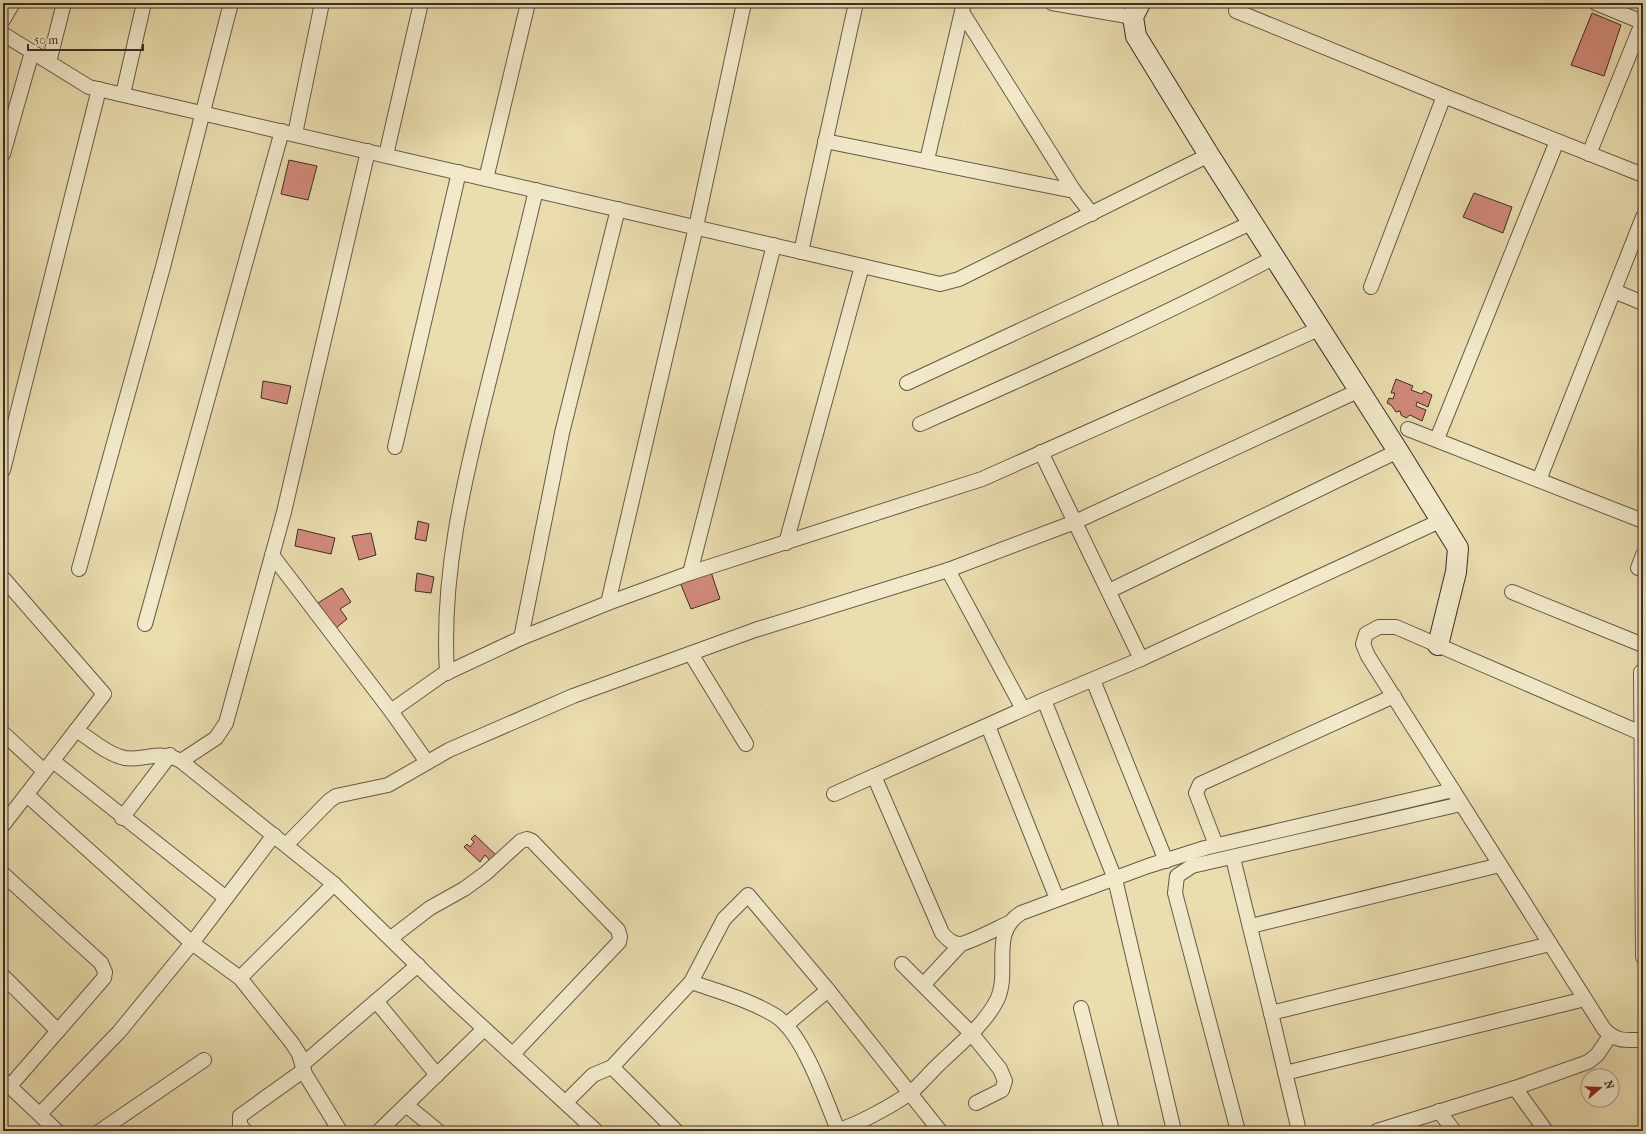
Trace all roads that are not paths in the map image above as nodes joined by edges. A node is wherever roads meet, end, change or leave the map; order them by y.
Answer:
1 (13, 3) edge
2 (64, 3) edge
3 (144, 3) edge
4 (231, 3) edge
5 (322, 3) edge
6 (421, 3) edge
7 (528, 3) edge
8 (744, 3) edge
9 (856, 3) edge
10 (1052, 3) edge
11 (1596, 3) edge
12 (963, 8) edge
13 (1136, 10) edge
14 (1236, 11) dead end
15 (3, 20) edge
16 (1643, 22) edge
17 (3, 34) edge
18 (32, 52) junction
19 (49, 62) junction
20 (99, 89) junction
21 (123, 94) junction
22 (1444, 96) junction
23 (204, 113) junction
24 (289, 133) junction
25 (825, 141) junction
26 (1556, 141) junction
27 (368, 151) junction
28 (3, 154) edge
29 (1589, 154) junction
30 (386, 155) junction
31 (1209, 155) junction
32 (927, 160) junction
33 (459, 172) junction
34 (1643, 175) edge
35 (486, 179) junction
36 (536, 190) junction
37 (1074, 191) junction
38 (618, 209) junction
39 (1092, 214) junction
40 (1643, 217) edge
41 (1252, 222) junction
42 (696, 227) junction
43 (774, 245) junction
44 (801, 252) junction
45 (1275, 257) junction
46 (862, 266) junction
47 (1371, 287) dead end
48 (1614, 290) junction
49 (1643, 303) edge
50 (1321, 328) junction
51 (907, 383) dead end
52 (1360, 390) junction
53 (920, 424) dead end
54 (1408, 429) dead end
55 (1437, 439) junction
56 (395, 447) dead end
57 (1398, 451) junction
58 (1041, 452) junction
59 (3, 470) edge
60 (1539, 480) junction
61 (1442, 520) junction
62 (1643, 521) edge
63 (1075, 522) junction
64 (786, 543) junction
65 (272, 555) junction
66 (79, 569) dead end
67 (948, 570) junction
68 (690, 573) junction
69 (3, 578) edge
70 (1108, 591) junction
71 (1512, 592) dead end
72 (608, 603) junction
73 (145, 624) dead end
74 (522, 638) junction
75 (1438, 645) junction
76 (1643, 645) edge
77 (691, 654) junction
78 (1141, 659) junction
79 (1641, 672) dead end
80 (447, 673) junction
81 (1094, 680) junction
82 (1394, 696) junction
83 (1044, 700) junction
84 (1024, 709) junction
85 (391, 711) junction
86 (988, 726) junction
87 (76, 730) junction
88 (3, 733) edge
89 (1642, 734) edge
90 (746, 744) dead end
91 (175, 758) junction
92 (427, 762) junction
93 (48, 766) junction
94 (874, 776) junction
95 (1453, 790) junction
96 (834, 794) dead end
97 (26, 795) junction
98 (1462, 804) junction
99 (122, 818) junction
100 (3, 825) edge
101 (274, 835) junction
102 (286, 845) junction
103 (1216, 845) junction
104 (1233, 858) junction
105 (1166, 860) junction
106 (1500, 865) junction
107 (3, 874) edge
108 (1114, 879) junction
109 (334, 884) junction
110 (226, 898) junction
111 (1057, 899) junction
112 (1010, 923) junction
113 (1251, 926) junction
114 (390, 938) junction
115 (192, 943) junction
116 (961, 944) junction
117 (1550, 944) junction
118 (1643, 956) edge
119 (902, 964) dead end
120 (418, 965) junction
121 (3, 976) edge
122 (240, 978) junction
123 (691, 982) junction
124 (924, 984) junction
125 (828, 990) junction
126 (1585, 999) junction
127 (376, 1001) junction
128 (1082, 1008) dead end
129 (1271, 1013) junction
130 (786, 1025) junction
131 (484, 1029) junction
132 (58, 1031) junction
133 (971, 1033) junction
134 (1610, 1036) junction
135 (1643, 1040) edge
136 (513, 1054) junction
137 (204, 1060) dead end
138 (303, 1067) junction
139 (612, 1067) junction
140 (1285, 1074) junction
141 (437, 1075) junction
142 (7, 1083) edge
143 (1515, 1088) junction
144 (910, 1093) junction
145 (566, 1102) junction
146 (976, 1103) dead end
147 (406, 1105) junction
148 (1440, 1111) junction
149 (40, 1114) junction
150 (57, 1131) edge
151 (100, 1131) edge
152 (245, 1131) edge
153 (340, 1131) edge
154 (379, 1131) edge
155 (438, 1131) edge
156 (596, 1131) edge
157 (676, 1131) edge
158 (836, 1131) edge
159 (940, 1131) edge
160 (1112, 1131) edge
161 (1174, 1131) edge
162 (1238, 1131) edge
163 (1299, 1131) edge
164 (1377, 1131) edge
165 (1454, 1131) edge
166 (1546, 1131) edge

1 - 15 street
2 - 19 street
3 - 21 street
4 - 23 street
5 - 24 street
6 - 30 street
7 - 35 street
8 - 42 street
9 - 25 street
10 - 13 street
11 - 16 street
12 - 32 street
12 - 37 street
13 - 31 street
14 - 22 street
16 - 29 street
17 - 18 street
18 - 19 street
18 - 28 street
19 - 20 street
20 - 21 street
20 - 59 street
21 - 23 street
22 - 26 street
22 - 47 street
23 - 24 street
23 - 66 street
24 - 27 street
24 - 73 street
25 - 32 street
25 - 44 street
26 - 29 street
26 - 55 street
27 - 30 street
27 - 65 street
29 - 34 street
30 - 33 street
31 - 39 street
31 - 41 street
32 - 37 street
33 - 35 street
33 - 56 street
35 - 36 street
36 - 38 street
36 - 80 street
37 - 39 street
38 - 42 street
38 - 74 street
39 - 46 street
40 - 48 street
41 - 45 street
41 - 51 street
42 - 43 street
42 - 72 street
43 - 44 street
43 - 68 street
44 - 46 street
45 - 50 street
45 - 53 street
46 - 64 street
48 - 49 street
48 - 60 street
50 - 52 street
50 - 58 street
52 - 57 street
52 - 63 street
54 - 55 street
55 - 60 street
57 - 61 street
57 - 70 street
58 - 63 street
58 - 64 street
60 - 62 street
61 - 75 street
61 - 78 street
63 - 67 street
63 - 70 street
64 - 68 street
65 - 85 street
65 - 91 street
67 - 77 street
67 - 84 street
68 - 72 street
69 - 87 street
70 - 78 street
71 - 76 street
72 - 74 street
74 - 80 street
75 - 82 street
75 - 89 street
77 - 90 street
77 - 92 street
78 - 81 street
79 - 89 street
80 - 85 street
81 - 83 street
81 - 105 street
82 - 95 street
82 - 103 street
83 - 84 street
83 - 108 street
84 - 86 street
85 - 92 street
86 - 94 street
86 - 111 street
87 - 91 street
87 - 93 street
88 - 93 street
89 - 118 street
91 - 99 street
91 - 101 street
92 - 102 street
93 - 97 street
93 - 99 street
94 - 96 street
94 - 116 street
95 - 98 street
95 - 103 street
97 - 100 street
97 - 115 street
98 - 104 street
98 - 106 street
99 - 110 street
101 - 102 street
101 - 110 street
102 - 109 street
103 - 105 street
104 - 113 street
104 - 162 street
105 - 108 street
106 - 113 street
106 - 117 street
107 - 132 street
108 - 111 street
108 - 161 street
109 - 114 street
109 - 122 street
110 - 115 street
111 - 112 street
112 - 116 street
112 - 133 street
113 - 129 street
114 - 120 street
114 - 136 street
115 - 122 street
115 - 149 street
116 - 124 street
117 - 126 street
117 - 129 street
119 - 124 street
120 - 127 street
120 - 131 street
121 - 132 street
122 - 138 street
123 - 125 street
123 - 130 street
123 - 139 street
124 - 133 street
125 - 130 street
125 - 144 street
126 - 134 street
126 - 140 street
127 - 138 street
127 - 141 street
128 - 160 street
129 - 140 street
130 - 158 street
131 - 136 street
131 - 141 street
132 - 142 street
133 - 144 street
133 - 146 street
134 - 135 street
134 - 143 street
136 - 145 street
137 - 151 street
138 - 152 street
138 - 153 street
139 - 145 street
139 - 157 street
140 - 163 street
141 - 147 street
142 - 149 street
143 - 148 street
143 - 166 street
144 - 158 street
144 - 159 street
145 - 156 street
147 - 154 street
147 - 155 street
148 - 164 street
148 - 165 street
149 - 150 street

